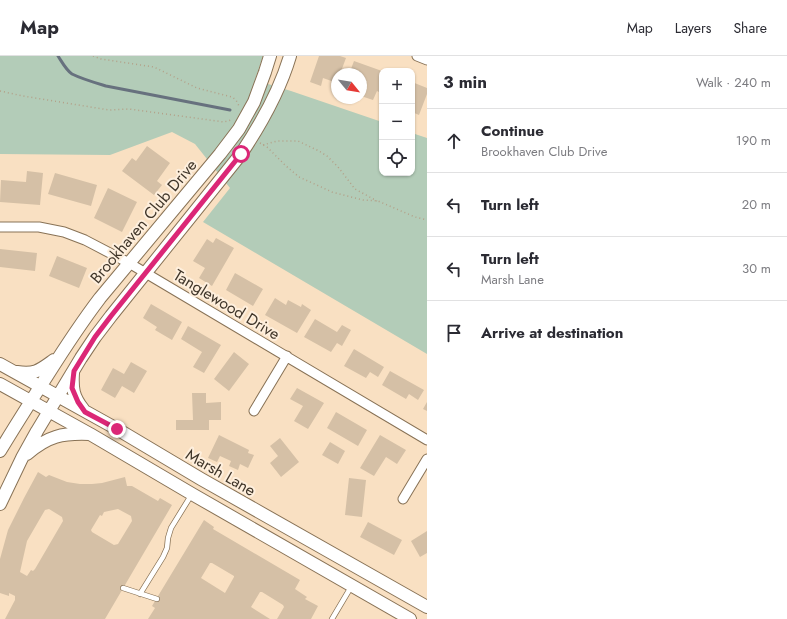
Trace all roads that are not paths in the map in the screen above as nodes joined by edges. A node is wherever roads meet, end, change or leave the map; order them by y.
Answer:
1 (270, 56) edge
2 (290, 56) edge
3 (417, 56) edge
4 (427, 60) edge
5 (236, 124) junction
6 (252, 138) junction
7 (0, 226) edge
8 (129, 263) junction
9 (145, 273) junction
10 (59, 356) junction
11 (287, 356) junction
12 (0, 364) edge
13 (74, 371) junction
14 (15, 372) junction
15 (0, 384) edge
16 (40, 386) junction
17 (58, 396) junction
18 (31, 401) junction
19 (49, 411) junction
20 (254, 411) dead end
21 (85, 412) junction
22 (90, 434) junction
23 (427, 440) edge
24 (0, 451) edge
25 (22, 458) junction
26 (427, 459) edge
27 (201, 480) junction
28 (192, 494) junction
29 (403, 499) dead end
30 (0, 504) edge
31 (361, 570) junction
32 (352, 586) junction
33 (123, 588) dead end
34 (140, 594) junction
35 (156, 599) dead end
36 (427, 607) edge
37 (332, 619) edge
38 (410, 619) edge

1 - 5 main road, Brookhaven Club Drive
2 - 6 main road, Brookhaven Club Drive
3 - 4 street
5 - 6 main road
5 - 8 main road, Brookhaven Club Drive
6 - 9 main road, Brookhaven Club Drive
7 - 8 street, Tanglewood Drive
8 - 9 street, Tanglewood Drive
8 - 10 main road, Brookhaven Club Drive
9 - 11 street, Tanglewood Drive
9 - 13 main road, Brookhaven Club Drive
10 - 14 main road
10 - 16 main road, Brookhaven Club Drive
11 - 20 street
11 - 23 street, Tanglewood Drive
12 - 14 main road, Marsh Lane
13 - 17 main road, Brookhaven Club Drive
13 - 21 main road
14 - 16 main road, Marsh Lane
15 - 18 main road, Marsh Lane
16 - 17 main road, Marsh Lane
16 - 18 main road, Brookhaven Club Drive
17 - 19 main road, Brookhaven Club Drive
17 - 21 main road, Marsh Lane
18 - 19 main road, Marsh Lane
18 - 24 main road, Brookhaven Club Drive
19 - 22 main road, Marsh Lane
19 - 25 main road, Brookhaven Club Drive
21 - 27 main road, Marsh Lane
22 - 25 main road
22 - 28 main road, Marsh Lane
25 - 30 main road, Brookhaven Club Drive
26 - 29 street
27 - 28 main road
27 - 31 main road, Marsh Lane
28 - 32 main road, Marsh Lane
28 - 34 lane
31 - 32 main road
31 - 36 main road, Marsh Lane
32 - 37 lane
32 - 38 main road, Marsh Lane
33 - 34 lane
34 - 35 lane

